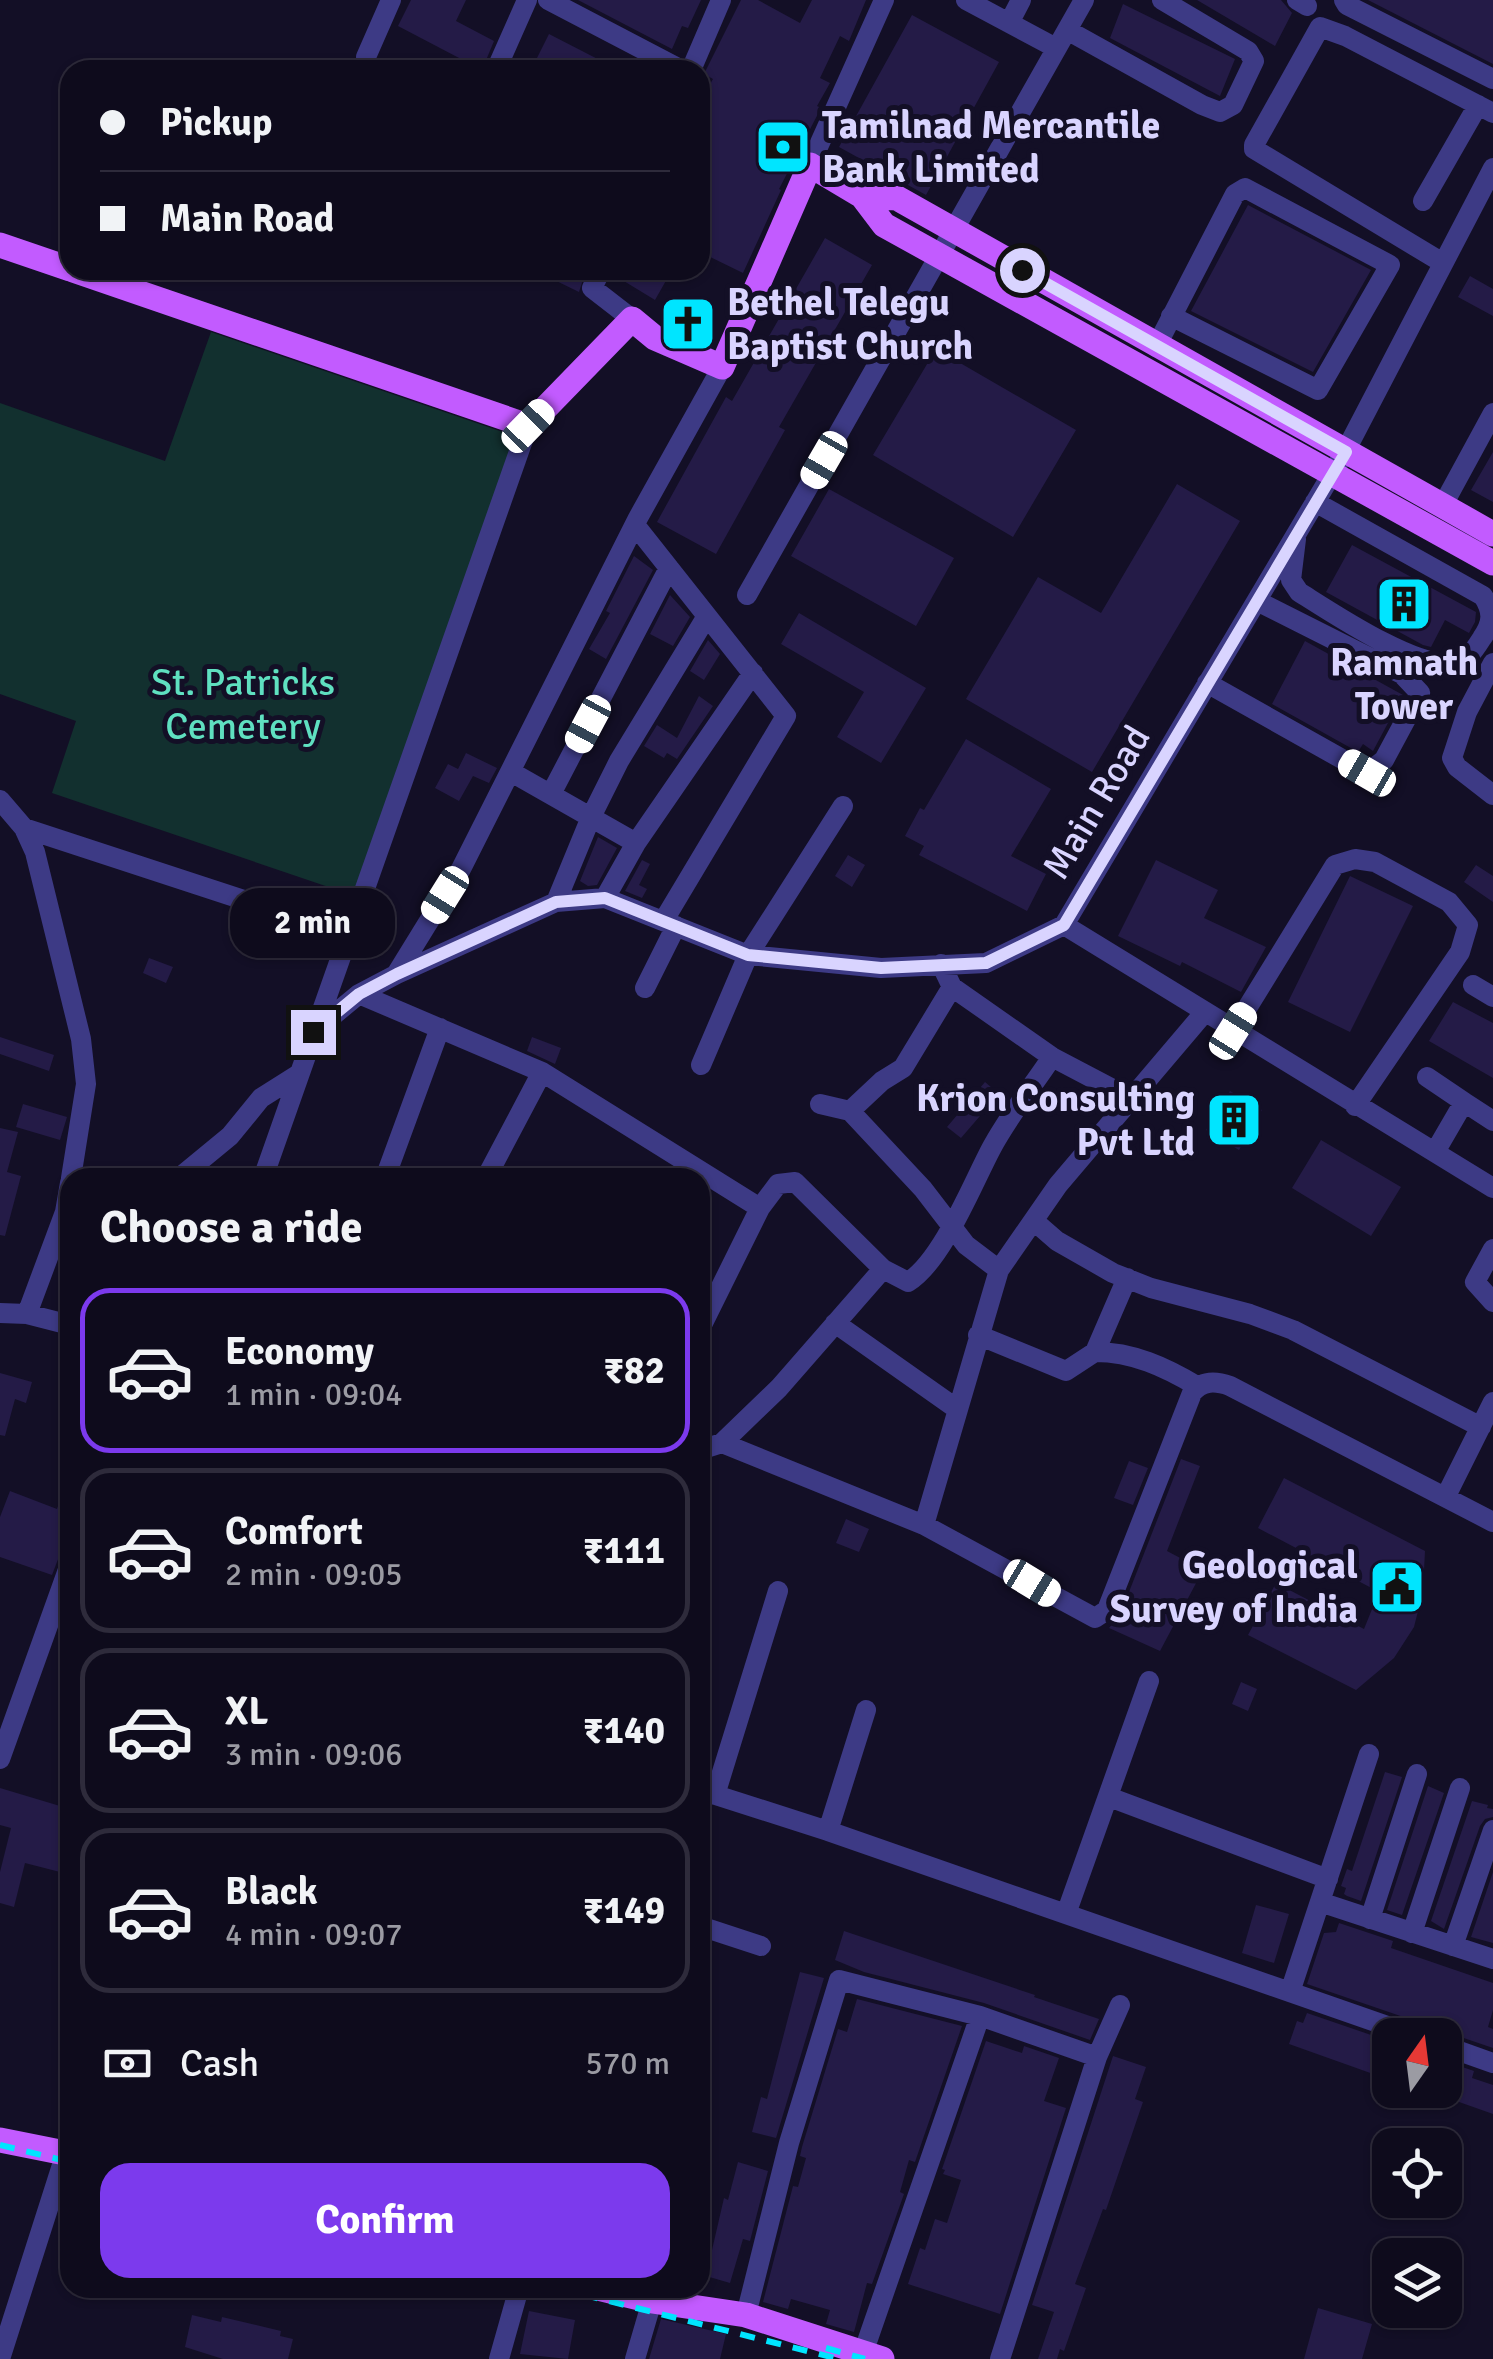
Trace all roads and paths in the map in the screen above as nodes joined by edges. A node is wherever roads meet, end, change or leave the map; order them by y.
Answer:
1 (390, 0) edge
2 (528, 0) edge
3 (548, 0) edge
4 (721, 0) edge
5 (884, 0) edge
6 (966, 0) edge
7 (1022, 0) edge
8 (1084, 0) edge
9 (1162, 0) edge
10 (1344, 0) edge
11 (1009, 23) junction
12 (1068, 30) junction
13 (1056, 48) junction
14 (366, 57) dead end
15 (501, 60) edge
16 (663, 60) edge
17 (695, 60) edge
18 (1493, 79) edge
19 (1486, 109) edge
20 (810, 165) junction
21 (1493, 168) edge
22 (862, 196) junction
23 (1424, 200) dead end
24 (1485, 204) edge
25 (954, 230) junction
26 (0, 245) edge
27 (940, 256) junction
28 (1444, 264) junction
29 (60, 265) edge
30 (104, 280) edge
31 (596, 280) edge
32 (1171, 316) junction
33 (632, 319) junction
34 (1156, 347) junction
35 (722, 367) junction
36 (1493, 413) edge
37 (528, 426) junction
38 (1339, 463) junction
39 (1315, 502) junction
40 (1442, 505) junction
41 (635, 524) junction
42 (1493, 534) edge
43 (1296, 536) junction
44 (1493, 563) edge
45 (669, 568) junction
46 (748, 595) dead end
47 (1256, 601) junction
48 (707, 616) junction
49 (1493, 663) edge
50 (753, 673) junction
51 (1208, 683) junction
52 (511, 772) junction
53 (552, 792) junction
54 (1493, 795) edge
55 (0, 800) edge
56 (843, 806) dead end
57 (591, 817) junction
58 (24, 828) junction
59 (636, 844) junction
60 (605, 898) junction
61 (556, 902) junction
62 (670, 923) junction
63 (1064, 925) junction
64 (348, 934) junction
65 (748, 955) junction
66 (941, 964) junction
67 (397, 974) junction
68 (1473, 985) dead end
69 (952, 987) junction
70 (645, 988) dead end
71 (359, 994) junction
72 (1493, 997) edge
73 (1204, 1013) junction
74 (440, 1028) junction
75 (1233, 1031) junction
76 (313, 1032) junction
77 (1052, 1057) junction
78 (701, 1064) dead end
79 (542, 1072) junction
80 (300, 1074) junction
81 (1427, 1077) dead end
82 (1132, 1100) junction
83 (1464, 1102) junction
84 (820, 1104) dead end
85 (1355, 1106) junction
86 (850, 1111) junction
87 (1493, 1120) edge
88 (1434, 1152) junction
89 (73, 1168) edge
90 (191, 1168) edge
91 (267, 1168) edge
92 (389, 1168) edge
93 (491, 1168) edge
94 (696, 1168) edge
95 (710, 1177) edge
96 (1493, 1188) edge
97 (760, 1208) junction
98 (1034, 1220) junction
99 (60, 1223) edge
100 (950, 1227) junction
101 (1493, 1249) edge
102 (883, 1269) junction
103 (998, 1270) junction
104 (1127, 1278) junction
105 (1493, 1302) edge
106 (710, 1309) edge
107 (0, 1312) edge
108 (27, 1314) junction
109 (60, 1322) edge
110 (835, 1323) junction
111 (978, 1335) junction
112 (1095, 1352) junction
113 (1197, 1386) junction
114 (1493, 1402) edge
115 (957, 1408) junction
116 (1480, 1427) junction
117 (722, 1443) junction
118 (710, 1447) edge
119 (1446, 1496) junction
120 (1493, 1522) edge
121 (924, 1524) junction
122 (778, 1591) dead end
123 (60, 1592) edge
124 (1149, 1681) dead end
125 (866, 1710) dead end
126 (1369, 1754) dead end
127 (0, 1759) edge
128 (1417, 1774) dead end
129 (710, 1787) edge
130 (1460, 1788) dead end
131 (710, 1794) edge
132 (1109, 1797) junction
133 (1493, 1830) edge
134 (828, 1831) junction
135 (1328, 1878) junction
136 (1320, 1902) junction
137 (1066, 1914) junction
138 (1370, 1918) junction
139 (710, 1929) edge
140 (1412, 1932) junction
141 (761, 1946) dead end
142 (1453, 1946) junction
143 (1493, 1959) edge
144 (1290, 1992) junction
145 (1120, 2005) dead end
146 (980, 2016) junction
147 (1372, 2021) edge
148 (1462, 2052) edge
149 (1097, 2058) junction
150 (1493, 2063) edge
151 (0, 2140) edge
152 (60, 2148) edge
153 (60, 2176) edge
154 (516, 2298) edge
155 (640, 2298) edge
156 (652, 2301) junction
157 (746, 2315) junction
158 (868, 2357) edge
159 (0, 2359) edge
160 (499, 2359) edge
161 (635, 2359) edge
162 (1000, 2359) edge

1 - 14 street
2 - 15 street
3 - 16 street
4 - 17 street
5 - 20 street
6 - 11 street
7 - 11 street
8 - 12 street
9 - 12 street
10 - 18 street
11 - 13 street
12 - 13 street
13 - 25 street
19 - 23 street
19 - 28 street
20 - 22 main road
20 - 35 main road
21 - 24 street, Main Road
22 - 25 main road
22 - 27 main road
24 - 28 street, Main Road
25 - 27 street
25 - 34 main road
26 - 29 main road
27 - 38 main road
27 - 46 street
28 - 38 street, Main Road
30 - 37 main road
31 - 33 street
32 - 32 street
32 - 34 street
33 - 35 main road
33 - 37 main road
34 - 38 main road
35 - 41 street
36 - 40 street
37 - 64 street
38 - 39 street, Main Road
38 - 40 main road
38 - 44 main road
39 - 43 street, Main Road
39 - 43 street
40 - 42 main road
41 - 45 street
41 - 52 street
43 - 47 street, Main Road
45 - 48 street
45 - 53 street
47 - 51 street, Main Road
47 - 51 street
48 - 50 street
48 - 57 street
49 - 54 street
50 - 59 street
50 - 62 street
51 - 63 street, Main Road
52 - 53 street
52 - 67 street
53 - 57 street
55 - 58 street
56 - 65 street
57 - 59 street
57 - 61 street
58 - 64 street
58 - 89 street
59 - 60 street
60 - 61 street, Main Road
60 - 62 street, Main Road
61 - 67 street, Main Road
62 - 65 street, Main Road
62 - 70 street
63 - 66 street, Main Road
63 - 73 street
64 - 76 street
65 - 66 street, Main Road
65 - 78 street
66 - 69 street
67 - 71 street, Main Road
68 - 72 street
69 - 77 street
69 - 86 street
71 - 74 street
71 - 76 street, Main Road
73 - 75 street
73 - 82 street
74 - 79 street
74 - 92 street
75 - 85 street
75 - 85 street
76 - 80 street
77 - 82 street
77 - 100 street
79 - 93 street
79 - 94 street
80 - 90 street
80 - 91 street
81 - 83 street
82 - 98 street
83 - 87 street
83 - 88 street
84 - 86 street
85 - 88 street
86 - 100 street
88 - 96 street
95 - 97 street
97 - 102 street
97 - 106 street
98 - 103 street
98 - 104 street
99 - 108 street
100 - 102 street
100 - 103 street
101 - 105 street
102 - 110 street
103 - 111 street
104 - 112 street
104 - 116 street
107 - 108 street
108 - 109 street
110 - 115 street
110 - 117 street
111 - 112 street
111 - 115 street
112 - 113 street
113 - 119 street
113 - 121 street
114 - 116 street
115 - 121 street
116 - 119 street
117 - 118 street
117 - 121 street
119 - 120 street
122 - 129 street
123 - 127 street
124 - 132 street
125 - 134 street
126 - 135 street
128 - 138 street
130 - 140 street
131 - 134 street
132 - 135 street
132 - 137 street
133 - 142 street
134 - 137 street
135 - 136 street
136 - 138 street
136 - 144 street
137 - 144 street
138 - 140 street
139 - 141 street
140 - 142 street
142 - 143 street
144 - 147 street
145 - 149 street
146 - 149 street
146 - 157 street
146 - 158 street
148 - 150 street
149 - 162 street
151 - 152 main road
153 - 159 street
154 - 160 street
155 - 156 main road
156 - 157 main road
156 - 161 street
157 - 158 main road

